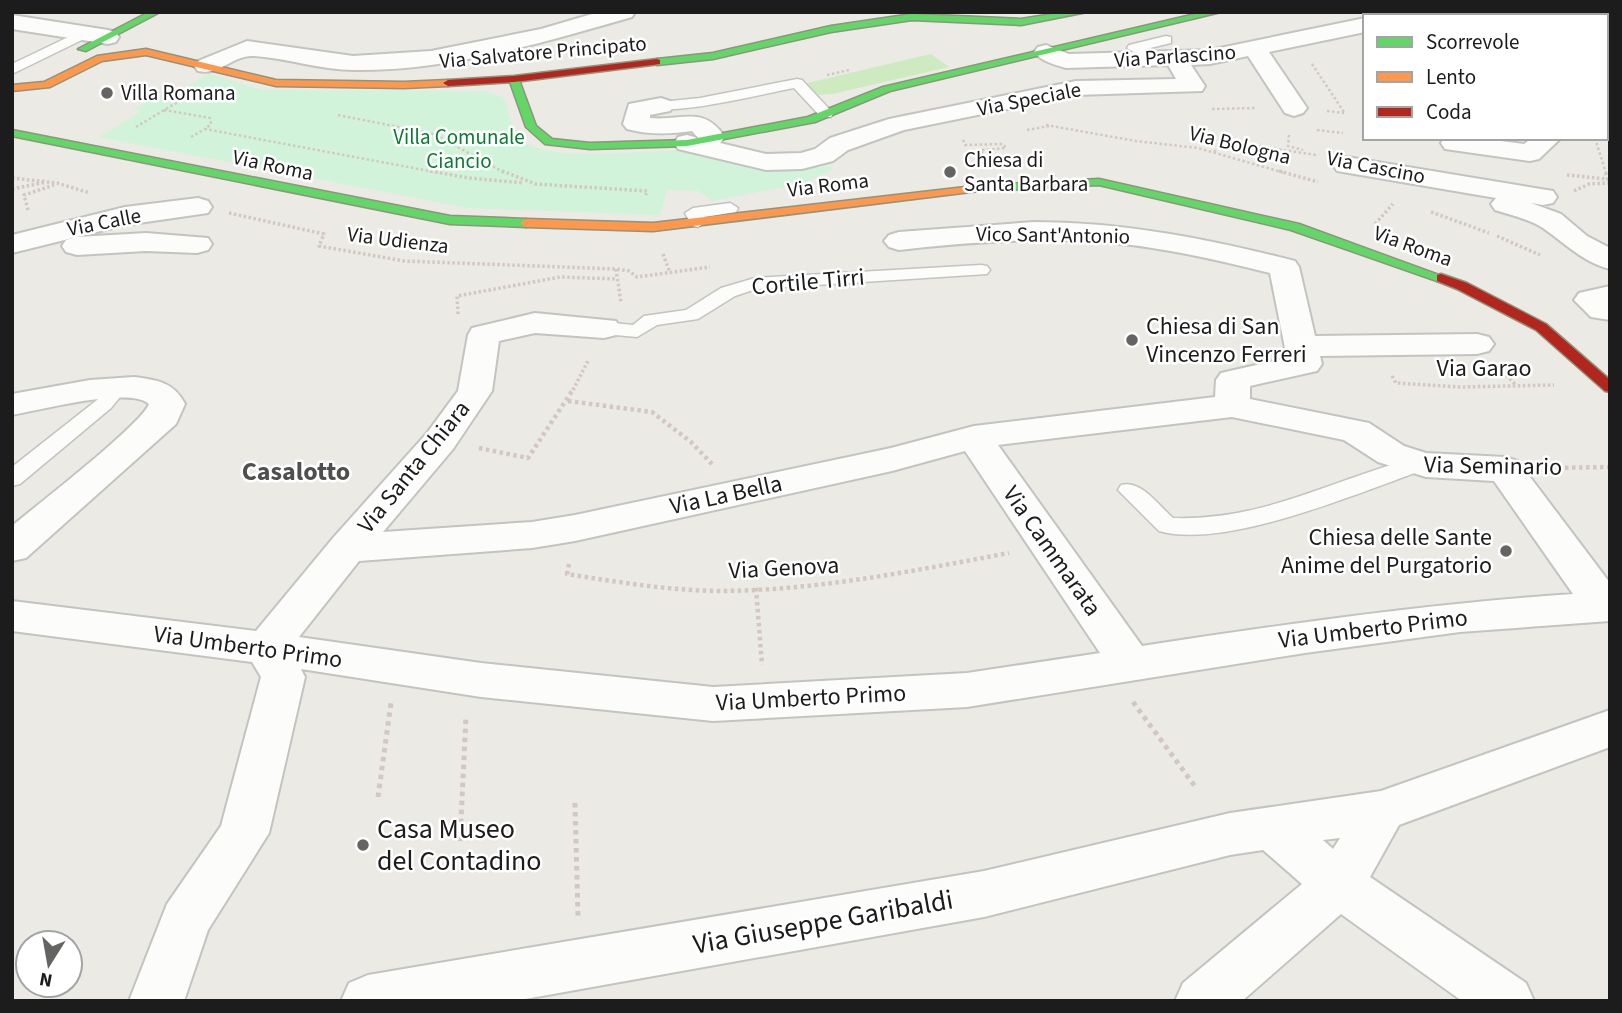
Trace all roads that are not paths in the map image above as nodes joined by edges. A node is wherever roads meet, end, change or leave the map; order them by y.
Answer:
1 (156, 12) edge
2 (624, 12) edge
3 (1083, 12) edge
4 (1217, 12) edge
5 (928, 15) edge
6 (12, 22) edge
7 (1363, 25) edge
8 (45, 27) junction
9 (92, 27) edge
10 (12, 46) edge
11 (1255, 48) junction
12 (1166, 53) junction
13 (1056, 57) junction
14 (206, 66) junction
15 (12, 70) edge
16 (514, 79) junction
17 (12, 86) edge
18 (957, 94) dead end
19 (661, 106) joint
20 (826, 114) junction
21 (1292, 118) road end
22 (12, 133) edge
23 (700, 141) junction
24 (1454, 143) dead end
25 (1539, 146) edge
26 (1342, 163) road end
27 (1550, 186) road end
28 (1494, 188) junction
29 (198, 207) road end
30 (730, 208) dead end
31 (698, 222) junction
32 (900, 241) dead end
33 (12, 244) edge
34 (197, 244) dead end
35 (12, 253) edge
36 (1610, 260) edge
37 (981, 270) dead end
38 (604, 328) joint
39 (1477, 344) dead end
40 (1300, 346) junction
41 (119, 387) junction
42 (1610, 388) edge
43 (12, 405) edge
44 (1247, 409) junction
45 (1103, 423) joint
46 (974, 437) junction
47 (1415, 465) junction
48 (12, 479) edge
49 (1129, 490) dead end
50 (12, 548) edge
51 (347, 548) junction
52 (1607, 606) edge
53 (12, 616) edge
54 (266, 648) junction
55 (1120, 666) junction
56 (1610, 728) edge
57 (1382, 811) junction
58 (1274, 829) junction
59 (1339, 884) junction
60 (156, 1001) edge
61 (368, 1001) edge
62 (1202, 1001) edge
63 (1507, 1001) edge

1 - 9 main road
2 - 14 street
3 - 5 main road, Via Salvatore Principato
4 - 13 main road
5 - 16 main road, Via Salvatore Principato
6 - 8 street
7 - 11 street, Via Parlascino
8 - 9 street
8 - 10 street
9 - 15 lane
9 - 17 main road
11 - 12 street, Via Parlascino
11 - 21 street
12 - 13 street, Via Parlascino
12 - 23 street, Via Speciale
13 - 18 street, Via Parlascino
13 - 20 main road
14 - 16 main road, Via Salvatore Principato
14 - 17 main road, Via Salvatore Principato
16 - 23 main road
19 - 20 lane
19 - 23 street
20 - 23 main road
22 - 31 main road, Via Roma
24 - 25 street
26 - 28 street, Via Cascino
27 - 28 street, Via Cascino
28 - 36 street
29 - 33 street, Via Calle
30 - 31 lane
31 - 42 main road, Via Roma
32 - 40 street, Vico Sant'Antonio
34 - 35 street
37 - 38 lane, Cortile Tirri
38 - 51 street, Via Santa Chiara
39 - 40 street
40 - 44 street
41 - 43 street
41 - 48 lane
41 - 50 street
44 - 45 street, Via Seminario
44 - 47 street, Via Seminario
45 - 46 street, Via La Bella
46 - 51 street, Via La Bella
46 - 55 street, Via Cammarata
47 - 49 lane
47 - 52 street, Via Seminario
51 - 54 street, Via Santa Chiara
52 - 55 street, Via Umberto Primo
53 - 54 street, Via Umberto Primo
54 - 55 street, Via Umberto Primo
54 - 60 street
56 - 57 street, Via Giuseppe Garibaldi
57 - 58 street, Via Giuseppe Garibaldi
57 - 59 street
58 - 59 street
58 - 61 street, Via Giuseppe Garibaldi
59 - 62 street
59 - 63 street

